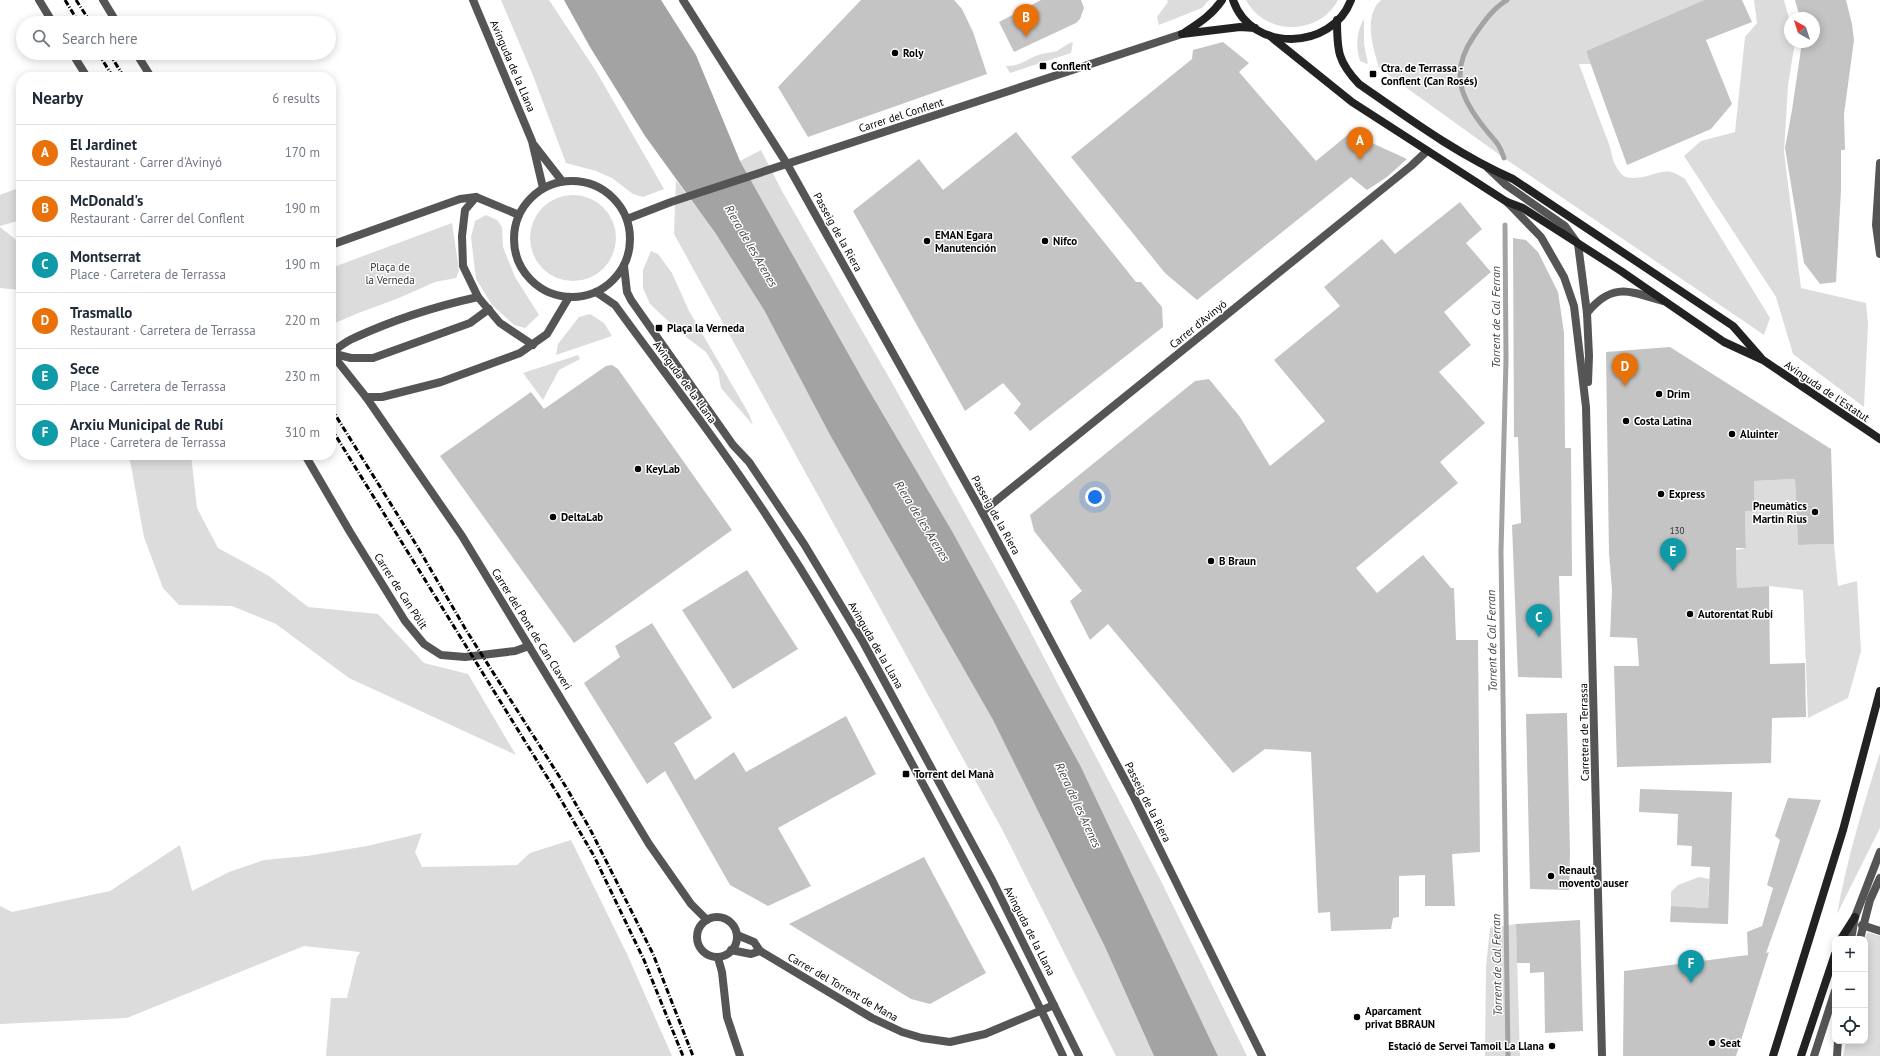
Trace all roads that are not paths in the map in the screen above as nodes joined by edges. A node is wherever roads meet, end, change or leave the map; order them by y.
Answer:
1 (39, 0) edge
2 (103, 0) edge
3 (473, 0) edge
4 (683, 0) edge
5 (1222, 0) edge
6 (1233, 0) edge
7 (1351, 1) edge
8 (49, 16) edge
9 (113, 16) edge
10 (1337, 20) junction
11 (1255, 28) junction
12 (1182, 34) junction
13 (1270, 36) junction
14 (76, 60) edge
15 (140, 60) edge
16 (84, 72) edge
17 (148, 72) edge
18 (532, 140) junction
19 (1427, 151) junction
20 (1880, 163) edge
21 (787, 164) junction
22 (1488, 168) junction
23 (562, 181) junction
24 (543, 188) junction
25 (476, 197) junction
26 (1507, 202) junction
27 (519, 215) junction
28 (628, 219) junction
29 (336, 244) edge
30 (1578, 244) junction
31 (1880, 254) edge
32 (624, 266) junction
33 (596, 292) junction
34 (569, 297) junction
35 (478, 298) junction
36 (1663, 301) junction
37 (488, 309) junction
38 (1587, 313) junction
39 (533, 345) junction
40 (336, 350) edge
41 (336, 354) edge
42 (336, 359) edge
43 (1763, 360) junction
44 (366, 397) junction
45 (1586, 407) junction
46 (1880, 440) edge
47 (308, 460) edge
48 (982, 512) junction
49 (529, 646) junction
50 (1880, 691) edge
51 (1880, 852) edge
52 (1880, 878) edge
53 (1855, 917) junction
54 (707, 920) junction
55 (1862, 925) junction
56 (1880, 931) edge
57 (737, 935) junction
58 (1843, 936) edge
59 (1852, 936) edge
60 (1860, 936) edge
61 (732, 950) junction
62 (760, 952) junction
63 (718, 958) junction
64 (1832, 963) edge
65 (1832, 1000) edge
66 (1054, 1005) junction
67 (1042, 1011) junction
68 (1838, 1044) edge
69 (740, 1056) edge
70 (1063, 1056) edge
71 (1079, 1056) edge
72 (1262, 1056) edge
73 (1602, 1056) edge
74 (1773, 1056) edge
75 (1801, 1056) edge
76 (1814, 1056) edge
77 (1836, 1056) edge

1 - 8 street
2 - 9 street
3 - 18 street, Avinguda de la Llana
4 - 21 street, Passeig de la Riera
5 - 12 main road
6 - 11 main road
7 - 10 main road
10 - 13 main road
10 - 22 main road
11 - 12 main road
11 - 13 main road
12 - 21 street, Carrer del Conflent
13 - 19 main road
14 - 16 street
15 - 17 street
18 - 23 street, Avinguda de la Llana
18 - 24 street, Avinguda de la Llana
19 - 26 main road
19 - 48 street, Carrer d'Avinyó
20 - 31 street
21 - 28 street, Carrer del Conflent
21 - 48 street, Passeig de la Riera
22 - 30 street
22 - 43 main road
23 - 24 street
23 - 28 street
24 - 27 street
25 - 27 street
25 - 29 street
25 - 35 street
26 - 30 main road
26 - 45 street
27 - 34 street
28 - 32 street
30 - 36 main road
30 - 38 street
32 - 33 street
32 - 66 street, Avinguda de la Llana
33 - 34 street
33 - 67 street, Avinguda de la Llana
34 - 39 street
35 - 37 street
35 - 40 street
36 - 38 street
36 - 43 main road
37 - 39 street
37 - 41 street
38 - 45 street
39 - 44 street
42 - 44 street, Carrer del Pont de Can Claveri
43 - 46 main road, Avinguda de l'Estatut
44 - 49 street, Carrer del Pont de Can Claveri
45 - 73 street, Carretera de Terrassa
47 - 49 street, Carrer de Can Pòlit
48 - 72 street, Passeig de la Riera
49 - 54 street, Carrer del Pont de Can Claveri
50 - 74 main road
51 - 53 street
52 - 55 street
53 - 58 main road
53 - 59 street
54 - 57 street
54 - 63 street
55 - 56 street
55 - 60 street
57 - 61 street
57 - 62 street, Carrer del Torrent de Mana
61 - 62 street, Carrer del Torrent de Mana
61 - 63 street
62 - 67 street, Carrer del Torrent de Mana
63 - 69 street
64 - 75 main road
65 - 76 street
66 - 67 street, Carrer del Torrent de Mana
66 - 71 street, Avinguda de la Llana
67 - 70 street, Avinguda de la Llana
68 - 77 street

